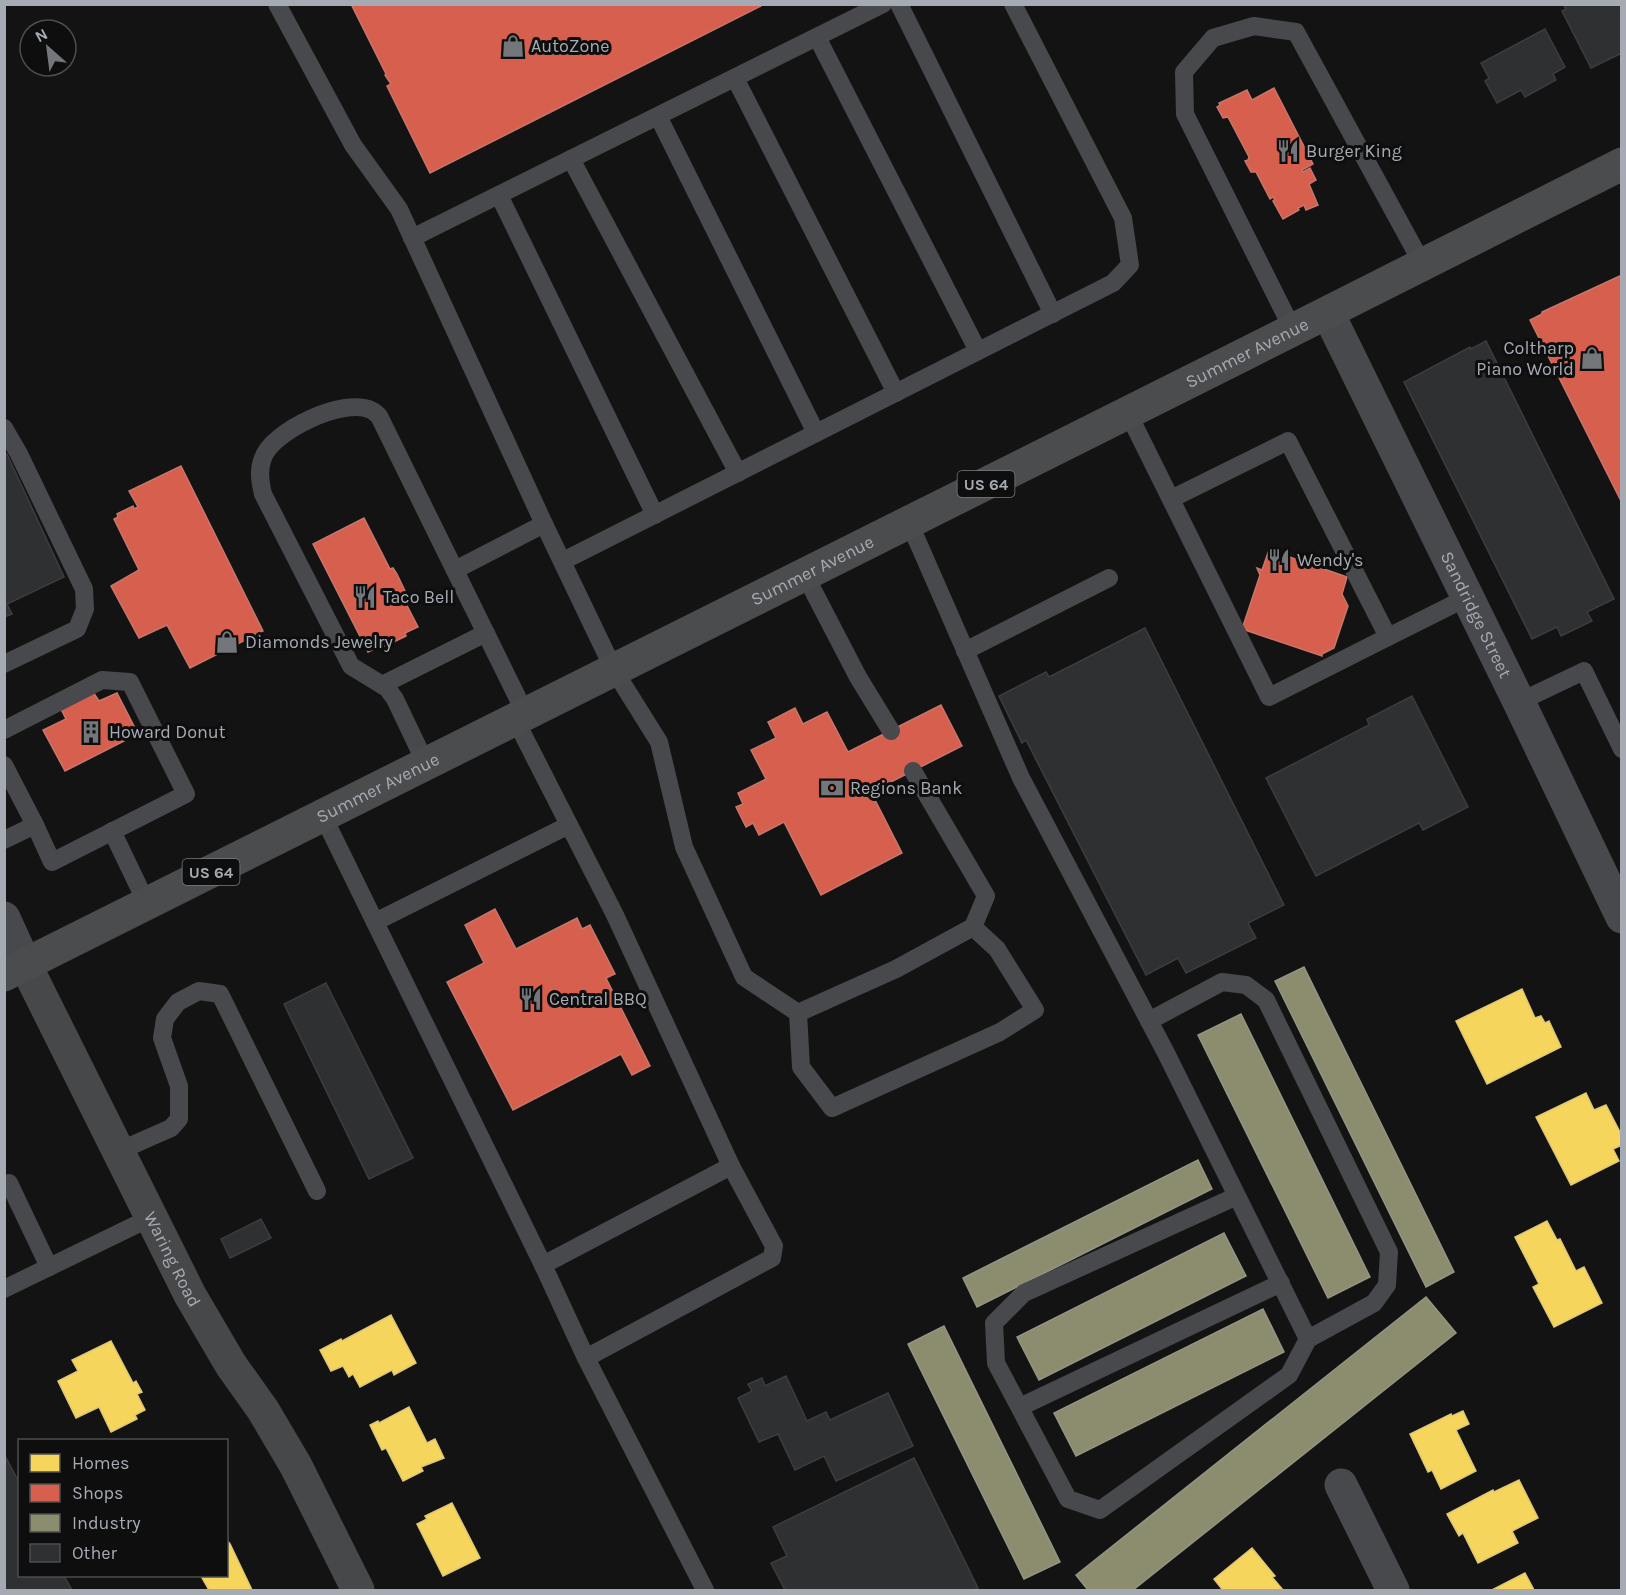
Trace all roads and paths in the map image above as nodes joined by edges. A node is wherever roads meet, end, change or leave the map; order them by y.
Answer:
1 (277, 4) edge
2 (883, 4) edge
3 (899, 4) edge
4 (1013, 4) edge
5 (817, 37) junction
6 (735, 78) junction
7 (658, 116) junction
8 (571, 159) junction
9 (1622, 164) edge
10 (499, 195) junction
11 (412, 238) junction
12 (1423, 265) junction
13 (1328, 313) junction
14 (1053, 314) junction
15 (1293, 330) junction
16 (978, 351) junction
17 (896, 393) junction
18 (1128, 413) junction
19 (4, 428) edge
20 (816, 433) junction
21 (738, 473) junction
22 (1171, 499) junction
23 (655, 515) junction
24 (909, 522) junction
25 (544, 524) junction
26 (563, 561) junction
27 (455, 570) junction
28 (805, 575) junction
29 (1109, 578) dead end
30 (1468, 597) junction
31 (486, 633) junction
32 (1388, 638) junction
33 (965, 651) junction
34 (4, 664) edge
35 (614, 670) junction
36 (382, 685) junction
37 (1519, 702) junction
38 (521, 717) junction
39 (4, 730) edge
40 (891, 731) dead end
41 (1622, 748) edge
42 (426, 764) junction
43 (4, 765) edge
44 (913, 771) dead end
45 (323, 816) junction
46 (35, 825) junction
47 (569, 825) junction
48 (112, 831) junction
49 (4, 840) edge
50 (147, 904) junction
51 (1622, 917) edge
52 (4, 918) edge
53 (375, 922) junction
54 (973, 927) junction
55 (15, 970) edge
56 (798, 1013) junction
57 (1149, 1021) junction
58 (119, 1151) junction
59 (731, 1166) junction
60 (9, 1183) dead end
61 (317, 1191) dead end
62 (1237, 1196) junction
63 (152, 1217) junction
64 (543, 1265) junction
65 (49, 1267) junction
66 (1281, 1283) junction
67 (4, 1289) edge
68 (1308, 1339) junction
69 (586, 1358) junction
70 (1020, 1407) junction
71 (1341, 1485) dead end
72 (358, 1590) edge
73 (705, 1590) edge
74 (1393, 1590) edge

1 - 11 lane
2 - 5 lane
3 - 14 lane
4 - 14 lane
5 - 6 lane
5 - 16 lane
6 - 7 lane
6 - 17 lane
7 - 8 lane
7 - 20 lane
8 - 10 lane
8 - 21 lane
9 - 12 main road, Summer Avenue / US 64
10 - 11 lane
10 - 23 lane
11 - 25 lane
12 - 13 main road, Summer Avenue / US 64
12 - 15 lane
13 - 15 main road, Summer Avenue / US 64
13 - 30 street, Sandridge Street
14 - 16 lane
15 - 18 main road, Summer Avenue / US 64
16 - 17 lane
17 - 20 lane
18 - 22 lane
18 - 24 main road, Summer Avenue / US 64
19 - 34 lane
20 - 21 lane
21 - 23 lane
22 - 32 lane
22 - 32 lane
23 - 26 lane
24 - 28 main road, Summer Avenue / US 64
24 - 33 lane
25 - 26 lane
25 - 27 lane
26 - 35 lane
27 - 31 lane
27 - 36 lane
28 - 35 main road, Summer Avenue / US 64
28 - 40 lane
29 - 33 lane
30 - 32 lane
30 - 37 street, Sandridge Street
31 - 36 lane
31 - 38 lane
33 - 57 lane
35 - 38 main road, Summer Avenue / US 64
35 - 56 lane
36 - 42 lane
37 - 41 lane
37 - 51 street, Sandridge Street
38 - 42 main road, Summer Avenue / US 64
38 - 47 lane
39 - 48 lane
42 - 45 main road, Summer Avenue / US 64
43 - 46 lane
44 - 54 lane
45 - 50 main road, Summer Avenue / US 64
45 - 53 lane
46 - 48 lane
46 - 49 lane
47 - 53 lane
47 - 59 lane
48 - 50 lane
50 - 55 main road, Summer Avenue / US 64
52 - 55 street, Waring Road
53 - 64 lane
54 - 56 lane
54 - 56 lane
55 - 58 main road, Waring Road
57 - 62 lane
57 - 68 lane
58 - 61 lane
58 - 63 main road, Waring Road
59 - 64 lane
59 - 69 lane
60 - 65 lane
62 - 66 lane
62 - 70 lane
63 - 65 lane
63 - 72 main road, Waring Road
64 - 69 lane
65 - 67 lane
66 - 68 lane
66 - 70 lane
68 - 70 lane
69 - 73 lane
71 - 74 street

